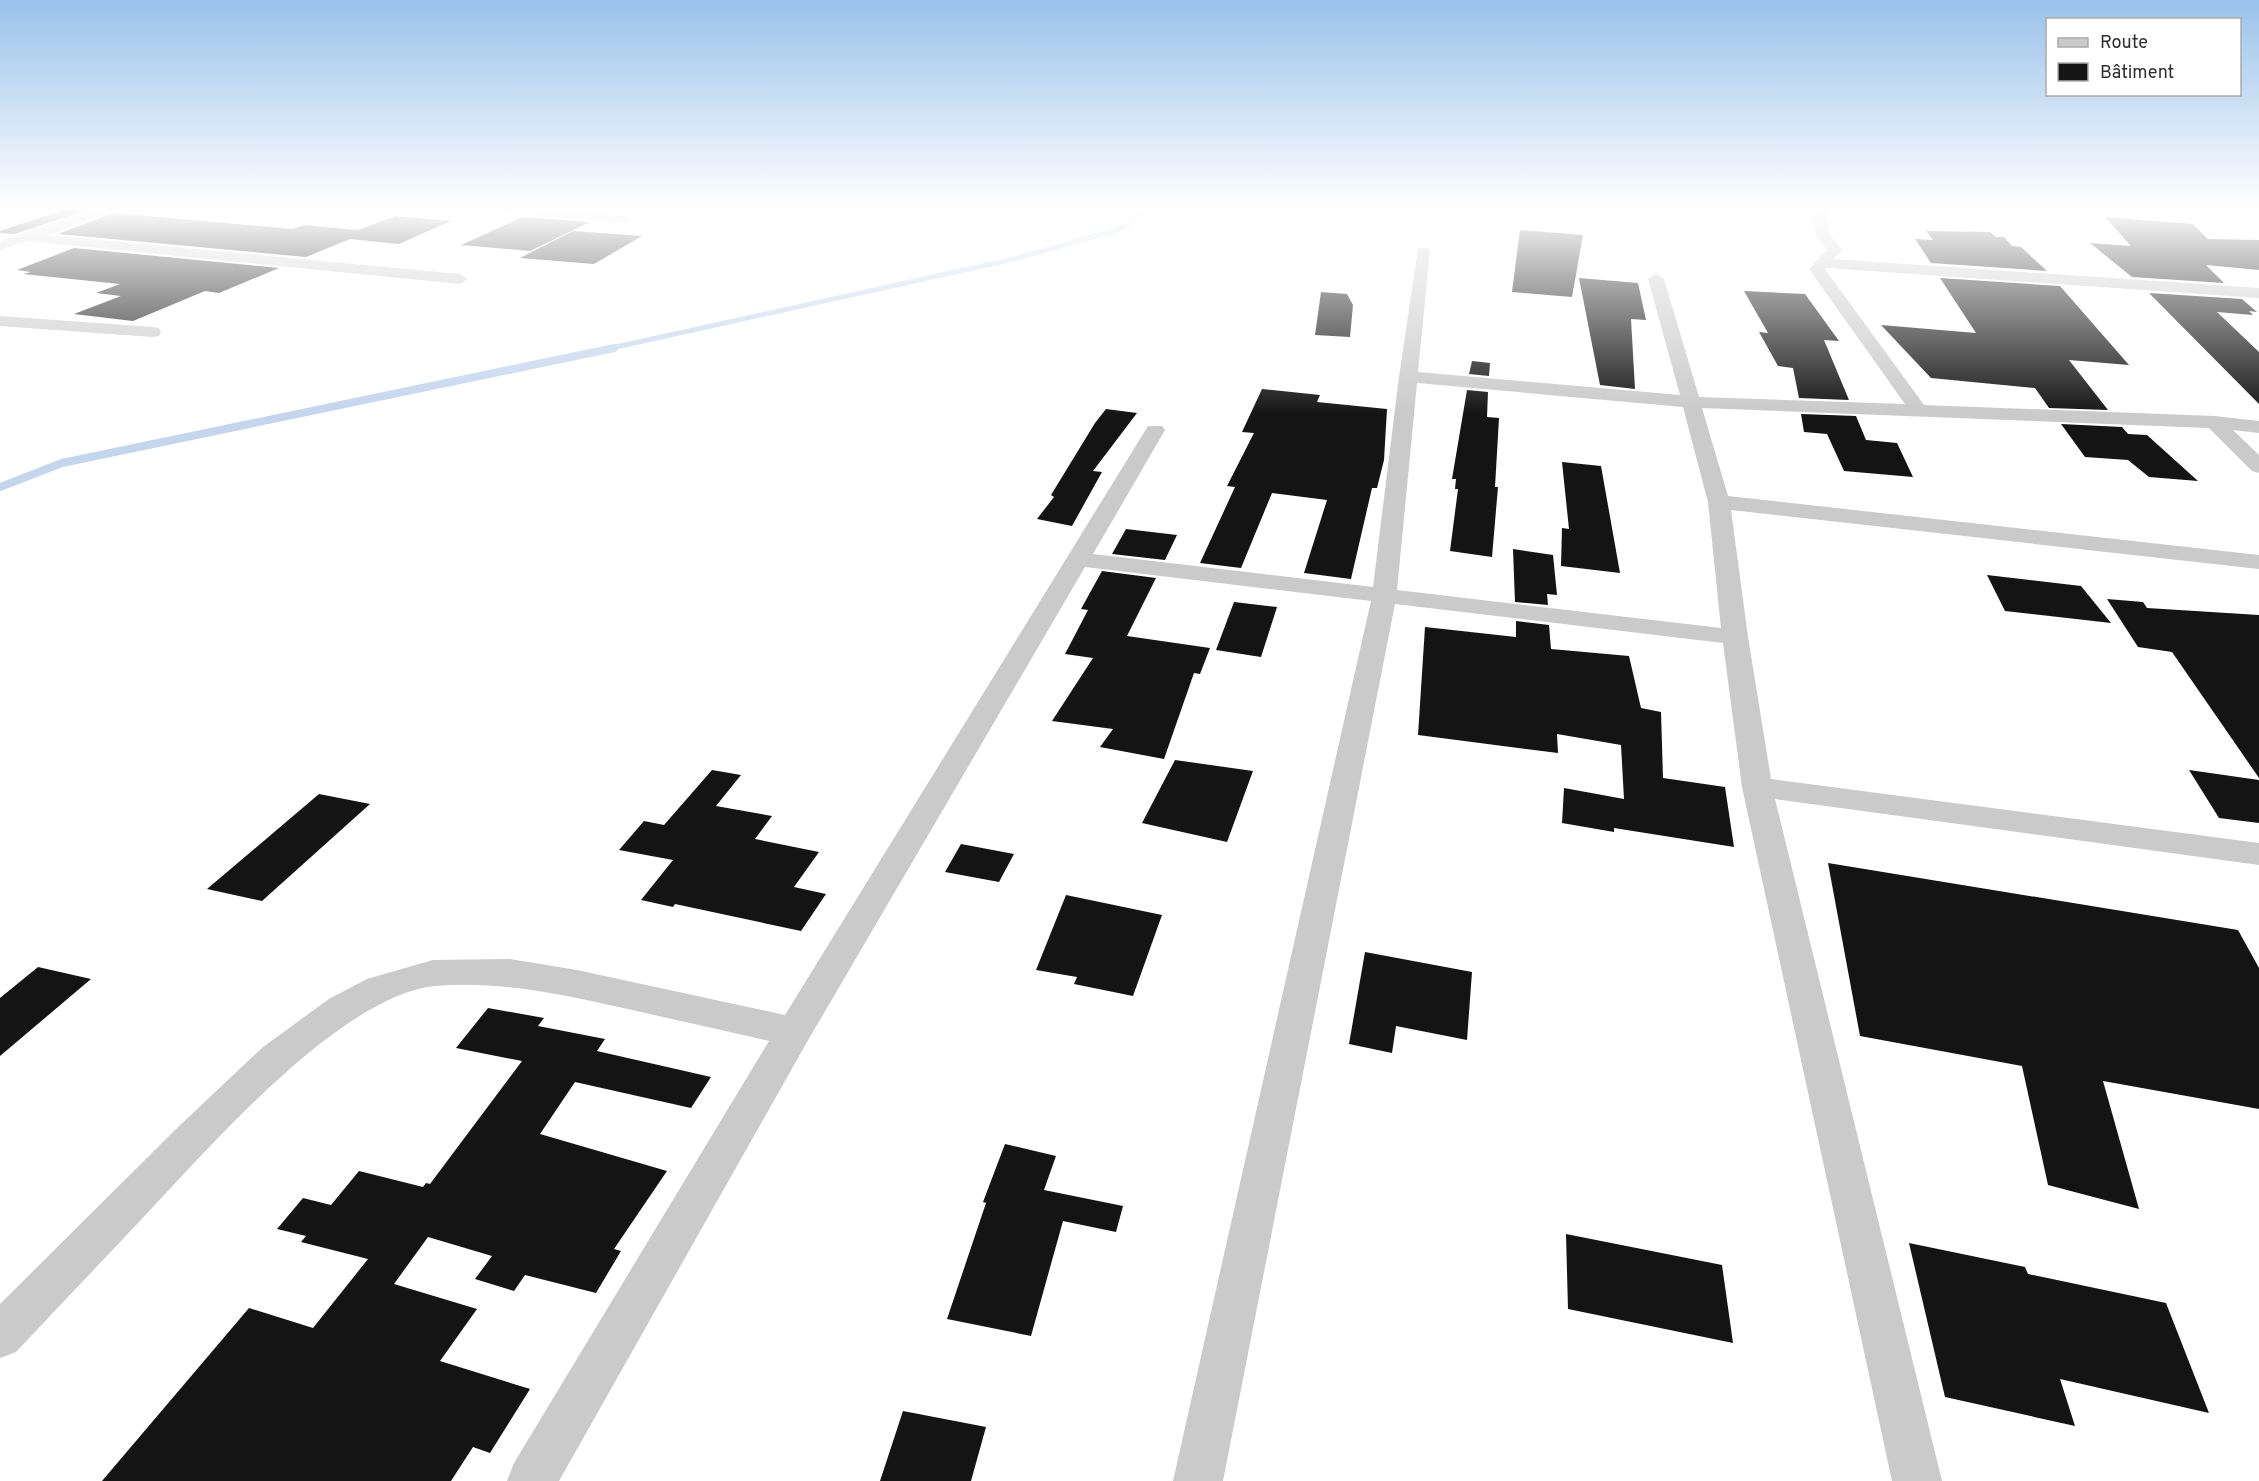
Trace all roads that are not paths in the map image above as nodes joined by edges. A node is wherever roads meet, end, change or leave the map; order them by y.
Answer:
1 (430, 276) edge
2 (1420, 276) edge
3 (1822, 276) edge
4 (2009, 276) edge
5 (460, 279) dead end
6 (1656, 279) dead end
7 (2259, 294) edge
8 (0, 321) edge
9 (153, 332) dead end
10 (1408, 377) junction
11 (1691, 402) junction
12 (1919, 411) junction
13 (2214, 422) junction
14 (2259, 427) edge
15 (1155, 430) dead end
16 (2259, 467) edge
17 (1719, 502) junction
18 (1078, 559) junction
19 (2259, 562) edge
20 (1384, 597) junction
21 (1735, 637) junction
22 (1757, 787) junction
23 (2259, 854) edge
24 (794, 1032) junction
25 (0, 1336) edge
26 (532, 1481) edge
27 (1198, 1481) edge
28 (1917, 1481) edge

1 - 5 street
2 - 10 street
3 - 12 street
4 - 7 street
6 - 11 street
8 - 9 street
10 - 11 street
10 - 20 street
11 - 12 street
11 - 17 street
12 - 13 street
13 - 14 street
13 - 16 street
15 - 18 street
17 - 19 street
17 - 21 street
18 - 20 street
18 - 24 street
20 - 21 street
20 - 27 street
21 - 22 street
22 - 23 street
22 - 28 street
24 - 25 street
24 - 26 street

